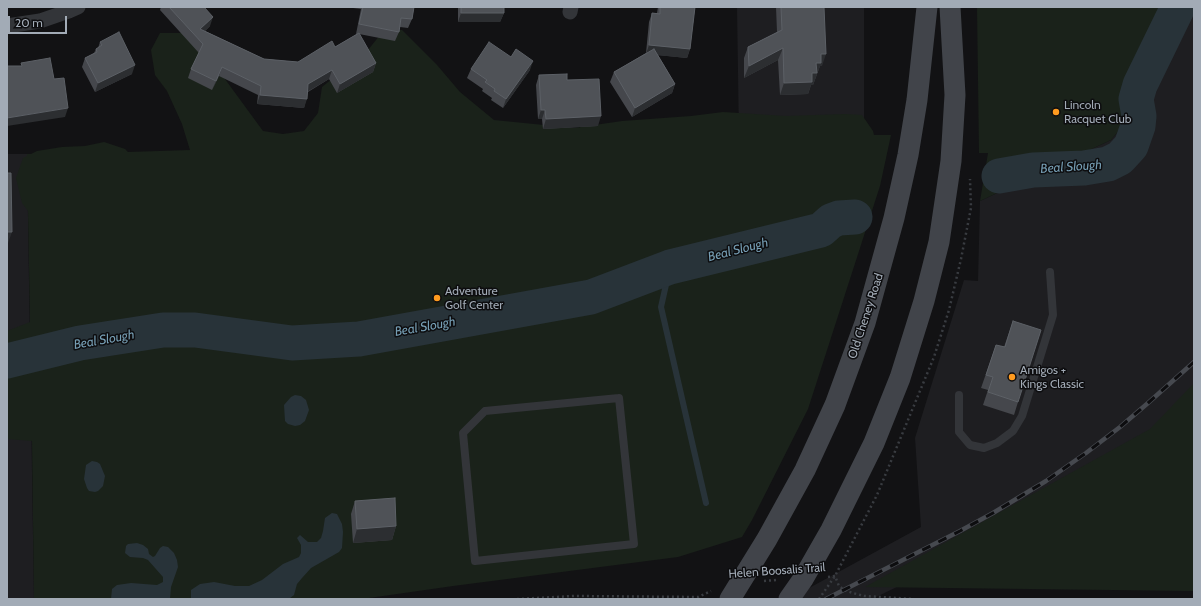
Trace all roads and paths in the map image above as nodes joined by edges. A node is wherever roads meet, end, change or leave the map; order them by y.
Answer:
1 (78, 7) edge
2 (927, 7) edge
3 (950, 7) edge
4 (7, 26) edge
5 (1050, 272) dead end
6 (959, 395) dead end
7 (475, 561) joint
8 (803, 578) junction
9 (735, 591) edge
10 (517, 599) edge
11 (789, 599) edge
12 (914, 599) edge

1 - 4 street
2 - 9 main road, Old Cheney Road
3 - 8 main road
5 - 6 lane
7 - 7 lane
8 - 9 path, Helen Boosalis Trail
8 - 11 main road
8 - 12 path, Helen Boosalis Trail
9 - 10 path, Helen Boosalis Trail

